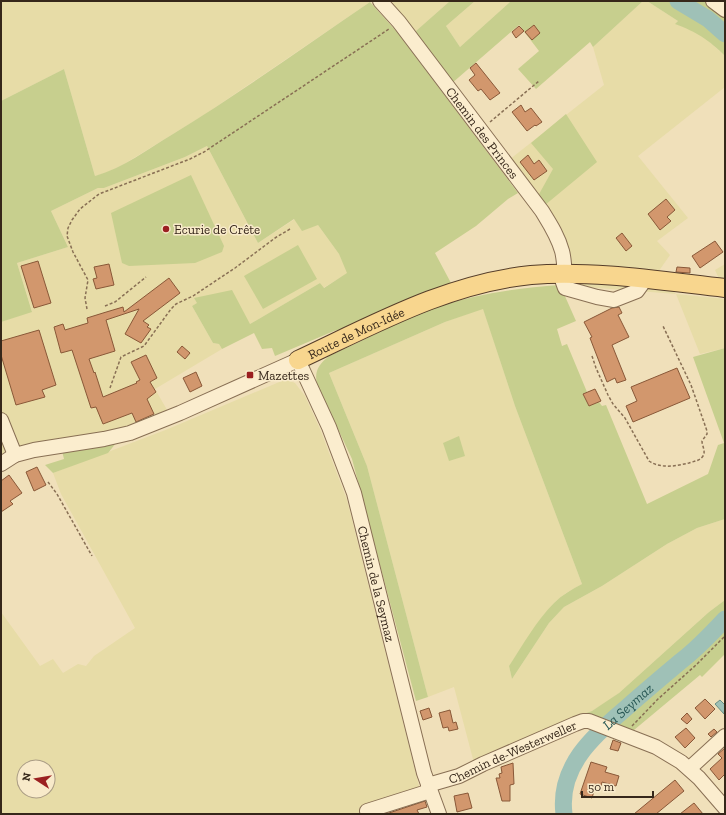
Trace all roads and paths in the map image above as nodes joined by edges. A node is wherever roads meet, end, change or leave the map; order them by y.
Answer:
1 (380, 1) edge
2 (713, 1) edge
3 (725, 10) edge
4 (399, 22) junction
5 (539, 81) dead end
6 (481, 130) junction
7 (290, 229) dead end
8 (563, 274) junction
9 (146, 277) dead end
10 (725, 288) edge
11 (105, 306) dead end
12 (87, 309) dead end
13 (663, 326) dead end
14 (592, 356) dead end
15 (298, 360) junction
16 (110, 388) dead end
17 (1, 420) edge
18 (15, 456) junction
19 (1, 464) edge
20 (48, 482) dead end
21 (92, 556) dead end
22 (725, 636) edge
23 (626, 736) junction
24 (725, 736) edge
25 (690, 768) junction
26 (429, 788) junction
27 (725, 808) edge
28 (367, 811) dead end
29 (439, 814) edge

1 - 4 street, Chemin des Princes
2 - 3 street
4 - 6 street, Chemin des Princes
4 - 12 path
5 - 6 path
6 - 8 street, Chemin des Princes
7 - 16 path
8 - 10 main road, Route de Mon-Idée
8 - 15 main road, Route de Mon-Idée
9 - 11 path
13 - 14 path
15 - 18 street, Route de Mon-Idée
15 - 26 street, Chemin de la Seymaz
17 - 18 street
18 - 19 street, Route de Mon-Idée
20 - 21 path
22 - 23 path
23 - 25 street, Chemin de-Westerweller
23 - 26 street, Chemin de-Westerweller
24 - 25 street
25 - 27 street, Chemin de-Westerweller
26 - 28 street, Chemin de-Westerweller
26 - 29 street, Chemin de la Seymaz

